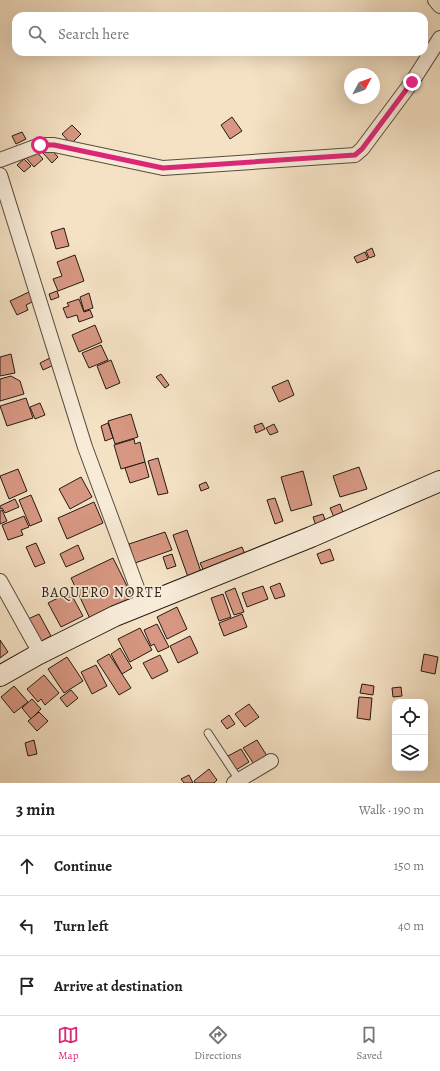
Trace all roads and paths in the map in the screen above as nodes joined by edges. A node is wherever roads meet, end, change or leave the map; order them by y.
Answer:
1 (435, 0) edge
2 (440, 6) edge
3 (440, 38) edge
4 (0, 160) edge
5 (0, 175) edge
6 (440, 481) edge
7 (0, 580) edge
8 (143, 604) junction
9 (40, 654) junction
10 (0, 676) edge
11 (208, 733) dead end
12 (271, 761) dead end
13 (236, 781) edge

1 - 2 street
3 - 4 street
5 - 8 street
6 - 8 street
7 - 9 street
8 - 9 street
9 - 10 street
11 - 13 lane
12 - 13 street

